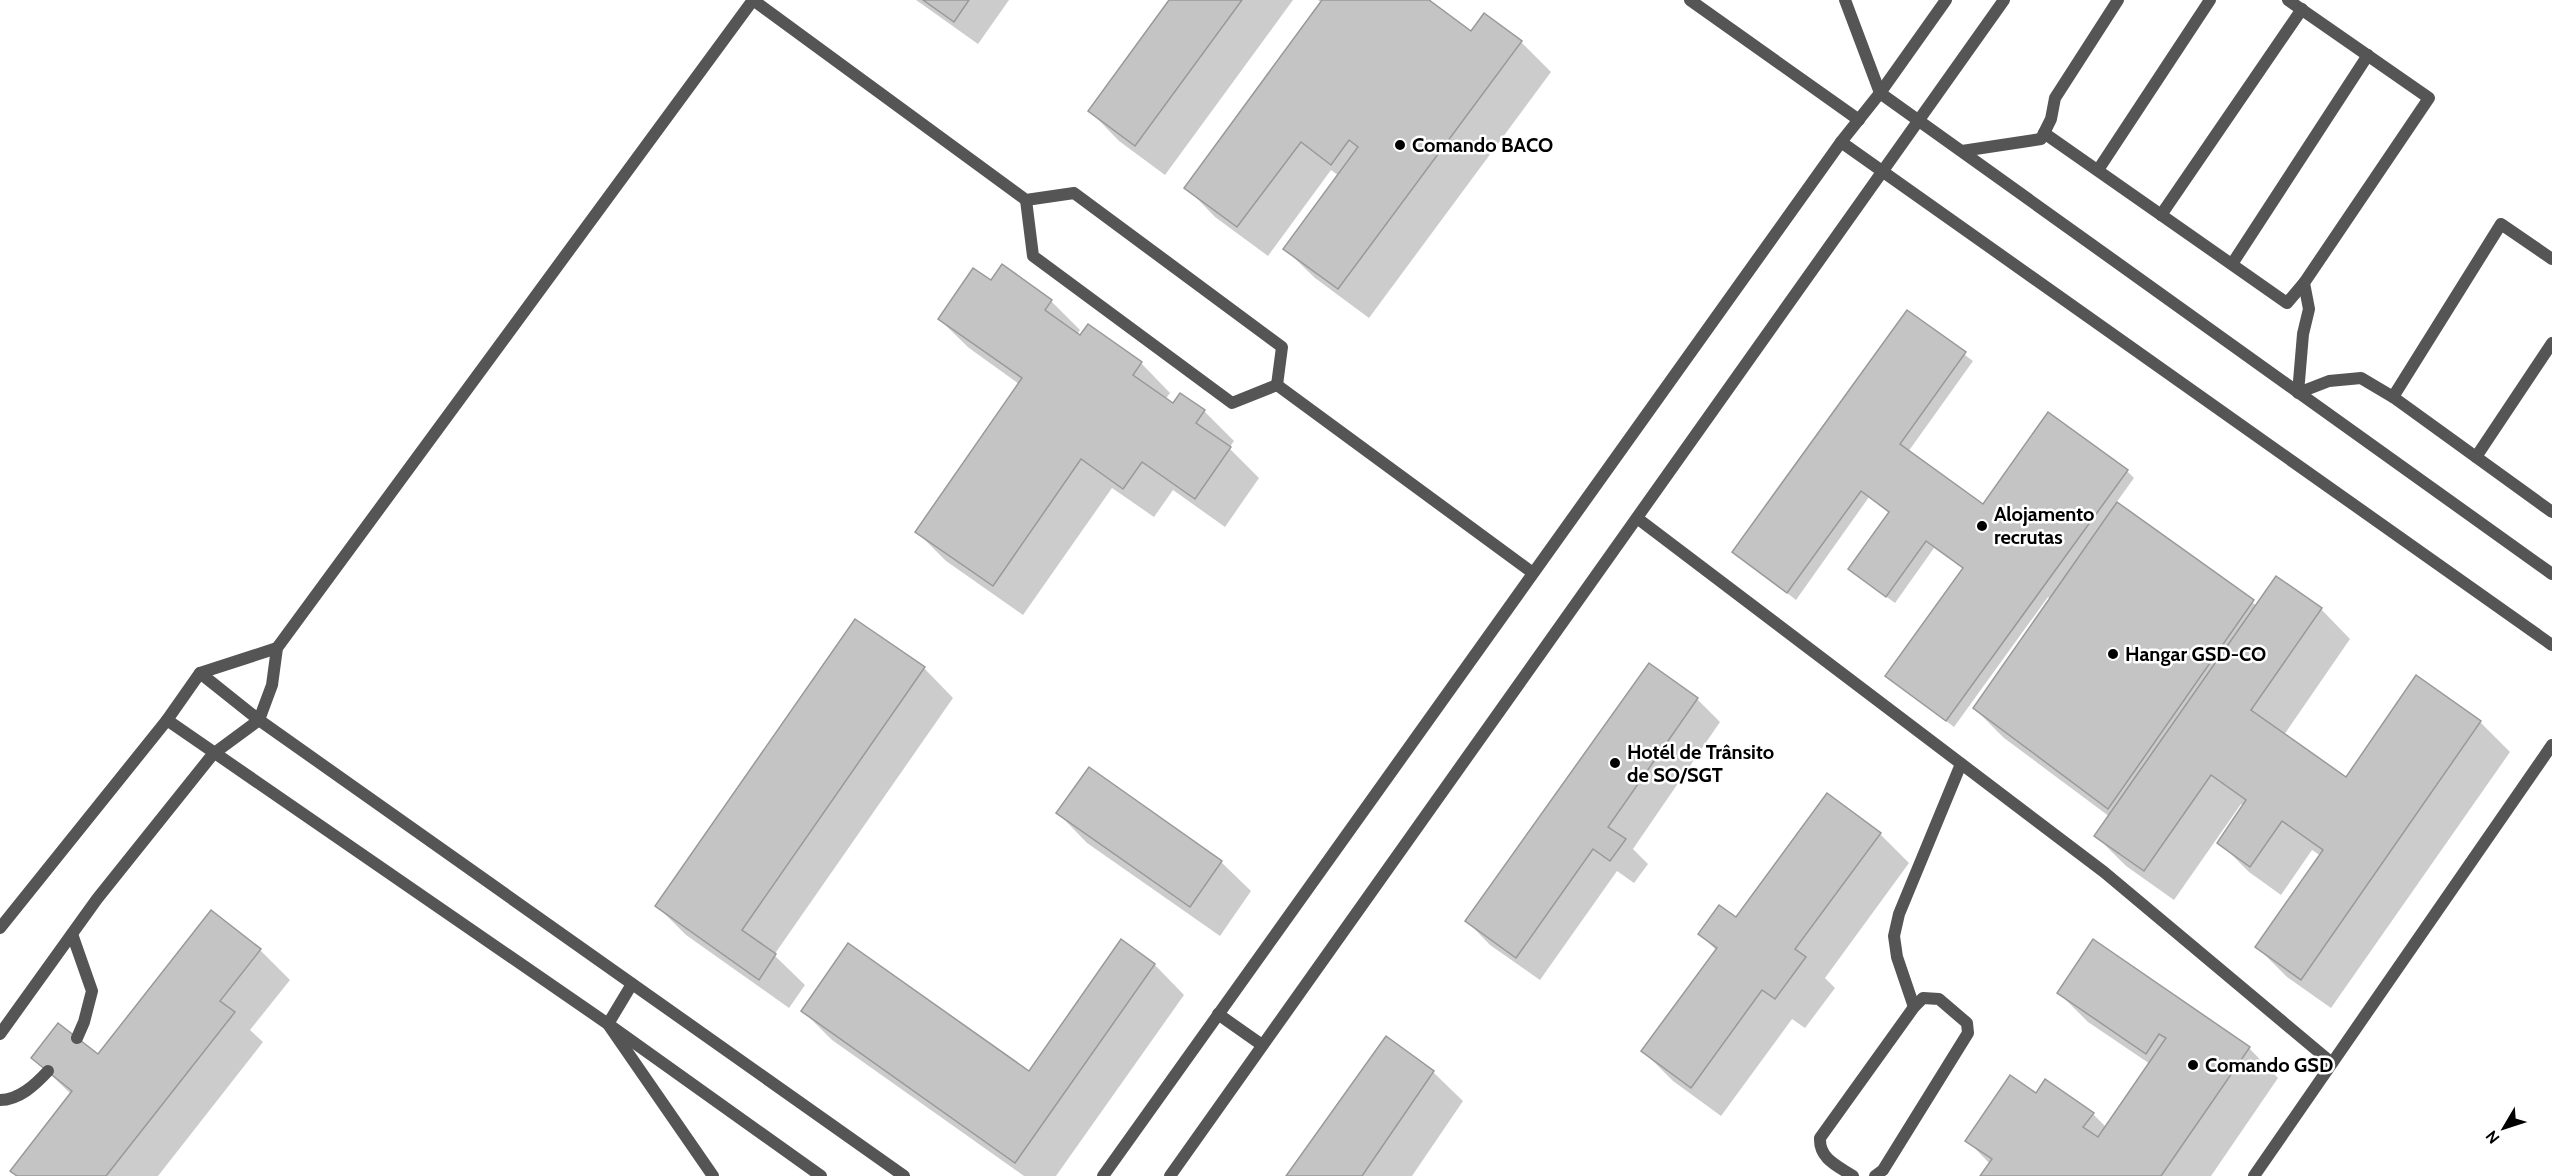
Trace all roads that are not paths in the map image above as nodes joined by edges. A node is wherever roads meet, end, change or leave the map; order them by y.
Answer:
1 (753, 0) edge
2 (1690, 0) edge
3 (1845, 0) edge
4 (1946, 0) edge
5 (2004, 0) edge
6 (2118, 0) edge
7 (2210, 0) edge
8 (2288, 0) edge
9 (2302, 9) junction
10 (2368, 55) junction
11 (1880, 93) junction
12 (1859, 120) junction
13 (1919, 120) junction
14 (2044, 133) junction
15 (1842, 142) junction
16 (1962, 151) junction
17 (2098, 170) junction
18 (1883, 171) junction
19 (1026, 200) junction
20 (2161, 215) junction
21 (2552, 259) edge
22 (2232, 264) junction
23 (2304, 283) junction
24 (2552, 343) edge
25 (1277, 385) junction
26 (2298, 393) junction
27 (2392, 397) junction
28 (2476, 457) junction
29 (2552, 512) edge
30 (1637, 518) junction
31 (1533, 573) junction
32 (2552, 574) edge
33 (2552, 645) edge
34 (277, 648) junction
35 (200, 673) junction
36 (167, 720) junction
37 (260, 720) junction
38 (2552, 745) edge
39 (213, 754) junction
40 (1961, 764) junction
41 (0, 928) edge
42 (72, 934) junction
43 (632, 984) junction
44 (1914, 1006) junction
45 (1218, 1014) junction
46 (608, 1024) junction
47 (0, 1034) edge
48 (77, 1038) dead end
49 (1262, 1045) junction
50 (2332, 1063) junction
51 (48, 1071) dead end
52 (0, 1100) edge
53 (713, 1176) edge
54 (821, 1176) edge
55 (904, 1176) edge
56 (1103, 1176) edge
57 (1170, 1176) edge
58 (1853, 1176) edge
59 (1875, 1176) edge
60 (2254, 1176) edge

1 - 19 lane
1 - 34 lane
2 - 12 lane
3 - 11 lane
4 - 11 lane
5 - 13 lane
6 - 14 lane
7 - 17 lane
8 - 9 lane
9 - 10 lane
9 - 20 lane
10 - 22 lane
10 - 23 lane
11 - 12 lane
11 - 13 lane
12 - 15 lane
13 - 16 lane
13 - 18 lane
14 - 16 lane
14 - 17 lane
15 - 18 lane
15 - 31 lane
16 - 26 lane
17 - 20 lane
18 - 30 lane
18 - 33 lane
19 - 25 lane
19 - 25 lane
20 - 22 lane
21 - 27 lane
22 - 23 lane
23 - 26 lane
24 - 28 lane
25 - 31 lane
26 - 27 lane
26 - 32 lane
27 - 28 lane
28 - 29 lane
30 - 40 lane
30 - 49 lane
31 - 45 lane
34 - 35 lane
34 - 37 lane
35 - 36 lane
35 - 37 lane
36 - 39 lane
36 - 41 lane
37 - 39 lane
37 - 43 lane
38 - 50 lane
39 - 42 lane
39 - 46 lane
40 - 44 lane
40 - 50 lane
42 - 47 lane
42 - 48 lane
43 - 46 lane
43 - 55 lane
44 - 58 lane
44 - 59 lane
45 - 49 lane
45 - 56 lane
46 - 53 lane
46 - 54 lane
49 - 57 lane
50 - 60 lane
51 - 52 lane

